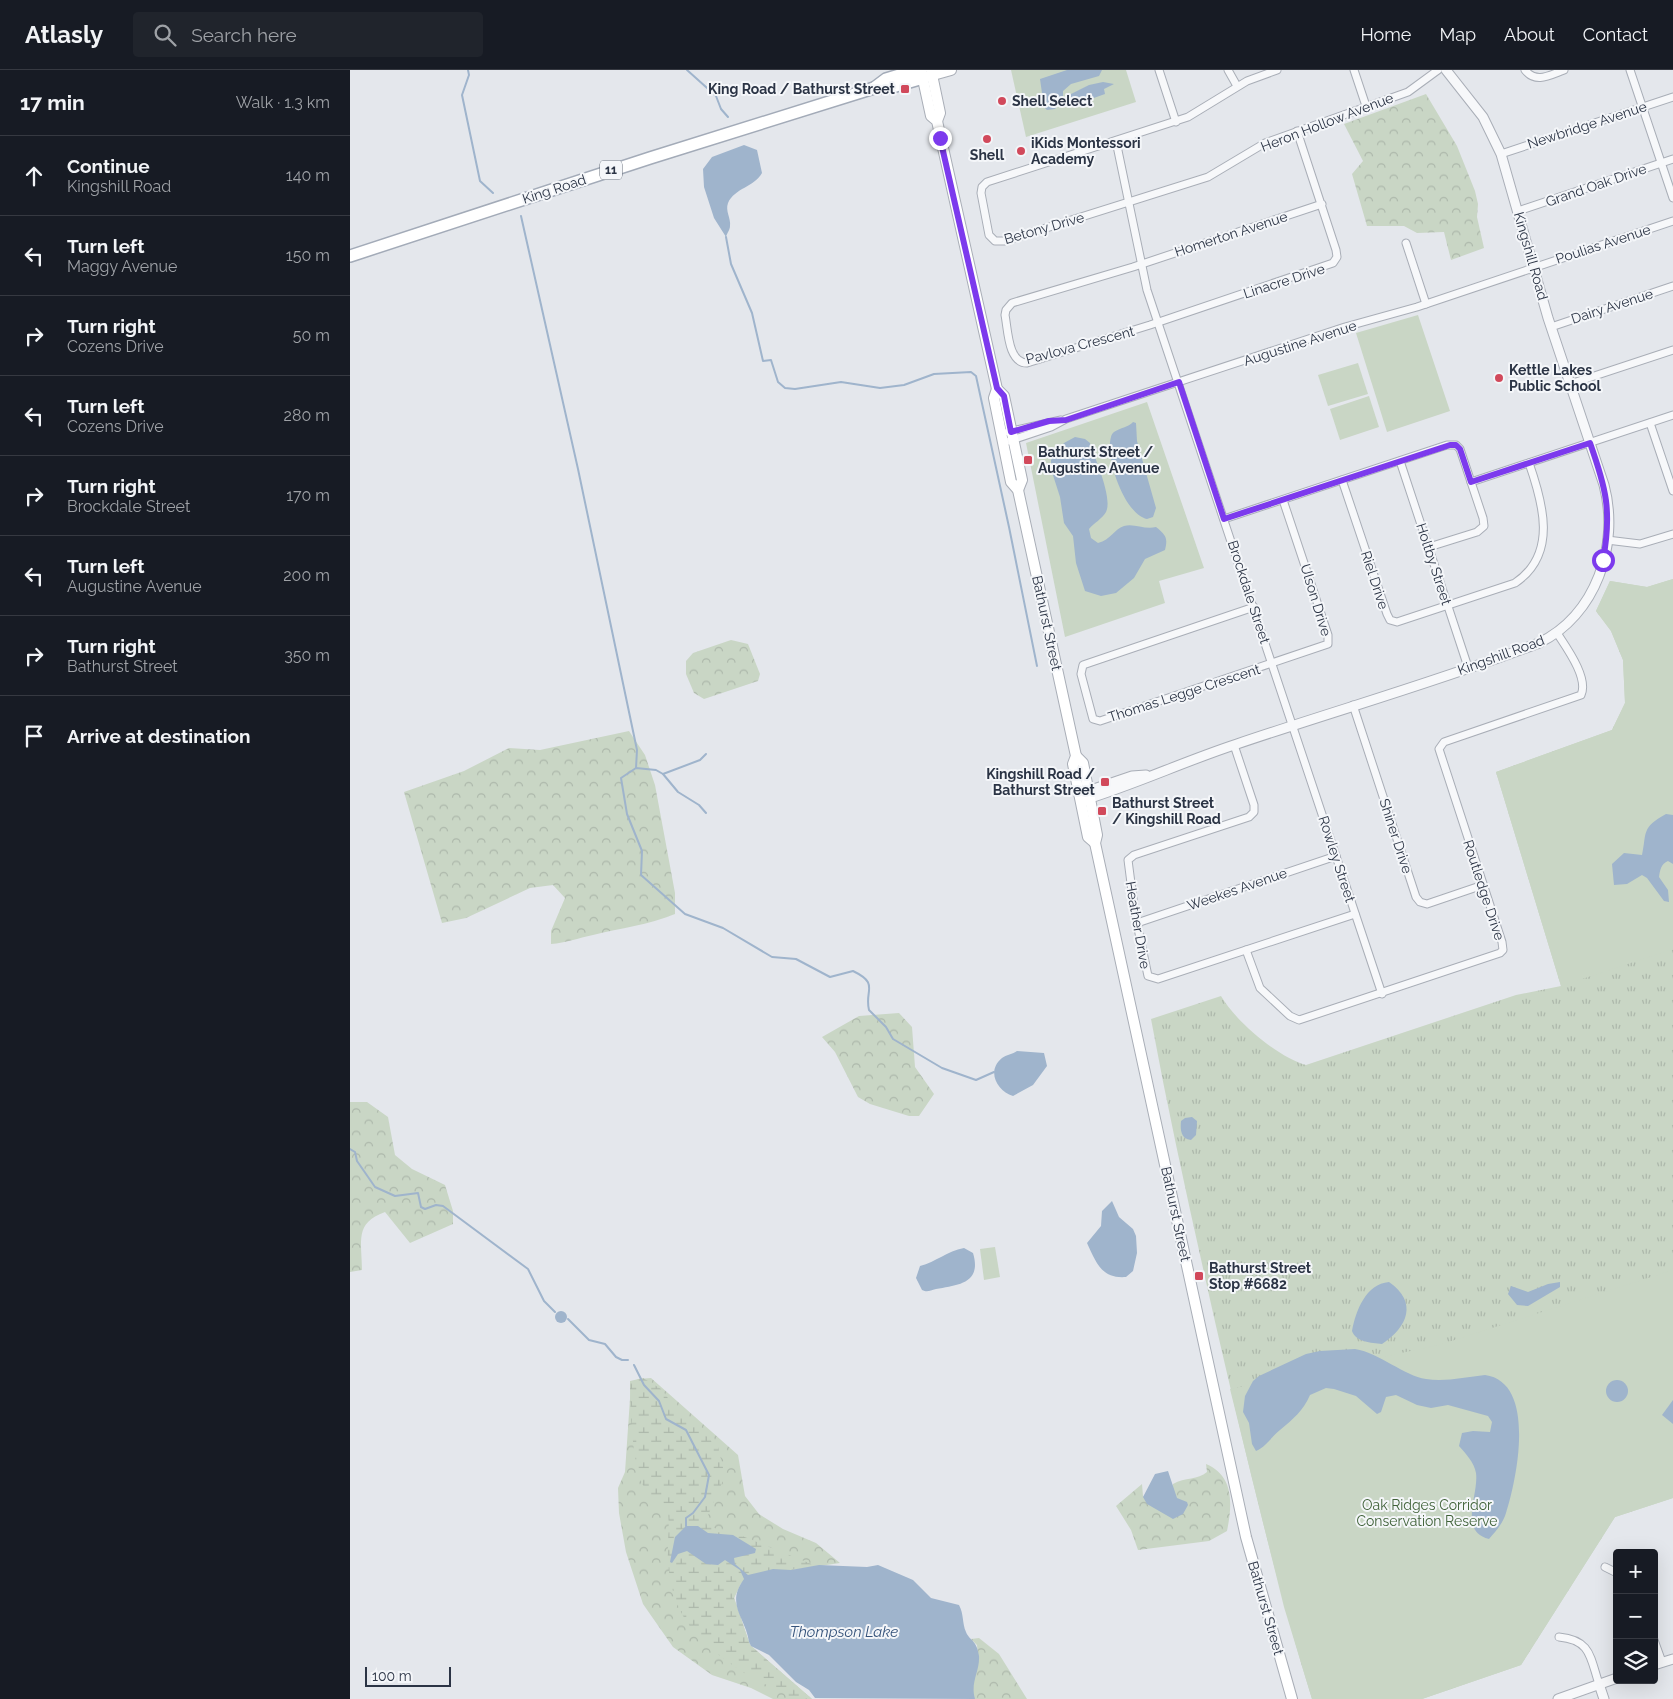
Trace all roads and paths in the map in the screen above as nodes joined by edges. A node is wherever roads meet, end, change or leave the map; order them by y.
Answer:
1 (951, 70) edge
2 (1159, 70) edge
3 (1228, 70) edge
4 (1277, 70) edge
5 (1354, 70) edge
6 (1438, 70) edge
7 (1446, 70) edge
8 (1525, 70) edge
9 (1564, 70) edge
10 (1630, 70) edge
11 (925, 73) edge
12 (1237, 86) junction
13 (1673, 97) edge
14 (1366, 106) junction
15 (1643, 107) junction
16 (1176, 122) junction
17 (1298, 131) junction
18 (1116, 141) junction
19 (1501, 154) junction
20 (1673, 159) edge
21 (1661, 163) junction
22 (1673, 198) edge
23 (1129, 202) junction
24 (1322, 204) junction
25 (1518, 211) junction
26 (1673, 221) edge
27 (1406, 243) dead end
28 (350, 256) edge
29 (1141, 264) junction
30 (1534, 268) junction
31 (1673, 286) edge
32 (1426, 304) junction
33 (1158, 322) junction
34 (1551, 326) junction
35 (1673, 350) edge
36 (1179, 382) junction
37 (1570, 384) junction
38 (1673, 415) edge
39 (1650, 423) junction
40 (1007, 437) junction
41 (1590, 443) junction
42 (1400, 461) junction
43 (1529, 463) junction
44 (1342, 480) junction
45 (1471, 482) junction
46 (1673, 491) edge
47 (1283, 500) junction
48 (1224, 519) junction
49 (1673, 534) edge
50 (1607, 540) junction
51 (1429, 547) junction
52 (1448, 606) junction
53 (1254, 607) junction
54 (1557, 633) junction
55 (1272, 664) junction
56 (1468, 666) junction
57 (1353, 705) junction
58 (1293, 725) junction
59 (1234, 745) junction
60 (1084, 796) junction
61 (1336, 856) junction
62 (1483, 885) junction
63 (1355, 914) junction
64 (1137, 923) junction
65 (1246, 950) junction
66 (1382, 994) junction
67 (1605, 1567) dead end
68 (1613, 1571) edge
69 (1559, 1638) dead end
70 (1673, 1659) edge
71 (1658, 1664) edge
72 (1613, 1679) edge
73 (1599, 1684) junction
74 (1292, 1699) edge
75 (1558, 1699) edge
76 (1604, 1699) edge

1 - 11 main road, King Road / 11
2 - 16 street
3 - 12 street
4 - 12 street
5 - 14 street
6 - 14 street, Heron Hollow Avenue
7 - 19 street, Kingshill Road
8 - 9 street
10 - 15 street
11 - 28 main road, King Road / 11
11 - 40 main road, Bathurst Street
12 - 16 street
13 - 15 street, Newbridge Avenue
14 - 17 street, Heron Hollow Avenue
15 - 19 street, Newbridge Avenue
15 - 21 street
16 - 18 street
17 - 23 street, Heron Hollow Avenue
17 - 24 street, Linacre Drive
18 - 23 street, Brockdale Street
18 - 23 street, Betony Drive
19 - 25 street, Kingshill Road
20 - 21 street, Grand Oak Drive
21 - 22 street
21 - 25 street, Grand Oak Drive
23 - 29 street, Brockdale Street
24 - 29 street, Homerton Avenue
24 - 33 street, Linacre Drive
25 - 30 street, Kingshill Road
26 - 30 street, Poulias Avenue
27 - 32 street
29 - 33 street, Brockdale Street
29 - 33 street, Pavlova Crescent
30 - 32 street, Augustine Avenue
30 - 34 street, Kingshill Road
31 - 34 street, Dairy Avenue
32 - 36 street, Augustine Avenue
33 - 36 street, Brockdale Street
34 - 37 street, Kingshill Road
35 - 37 street
36 - 40 street, Augustine Avenue
36 - 48 street, Brockdale Street
37 - 41 street, Kingshill Road
38 - 39 street
39 - 41 street
39 - 46 street
40 - 60 main road, Bathurst Street
41 - 43 street
41 - 50 street, Kingshill Road
42 - 44 street
42 - 45 street
42 - 51 street, Holtby Street
43 - 45 street
43 - 52 street
44 - 47 street
44 - 52 street, Riel Drive
45 - 51 street
47 - 48 street
47 - 55 street, Ulson Drive
48 - 53 street, Brockdale Street
49 - 50 street
50 - 54 street, Kingshill Road
51 - 52 street, Holtby Street
52 - 56 street, Holtby Street
53 - 55 street, Brockdale Street
53 - 55 street, Thomas Legge Crescent
54 - 56 street, Kingshill Road
54 - 62 street, Routledge Drive
55 - 58 street, Brockdale Street
56 - 57 street, Kingshill Road
57 - 58 street, Kingshill Road
57 - 62 street, Shiner Drive
58 - 59 street, Kingshill Road
58 - 61 street, Rowley Street
59 - 60 street, Kingshill Road
59 - 64 street, Heather Drive
60 - 74 main road, Bathurst Street
61 - 63 street, Rowley Street
61 - 64 street, Weekes Avenue
62 - 66 street, Routledge Drive
63 - 65 street, Heather Drive
63 - 66 street, Rowley Street
64 - 65 street, Heather Drive
65 - 66 street, Routledge Drive
67 - 68 street
69 - 73 street
70 - 71 street
72 - 73 street
73 - 75 street
73 - 76 street

